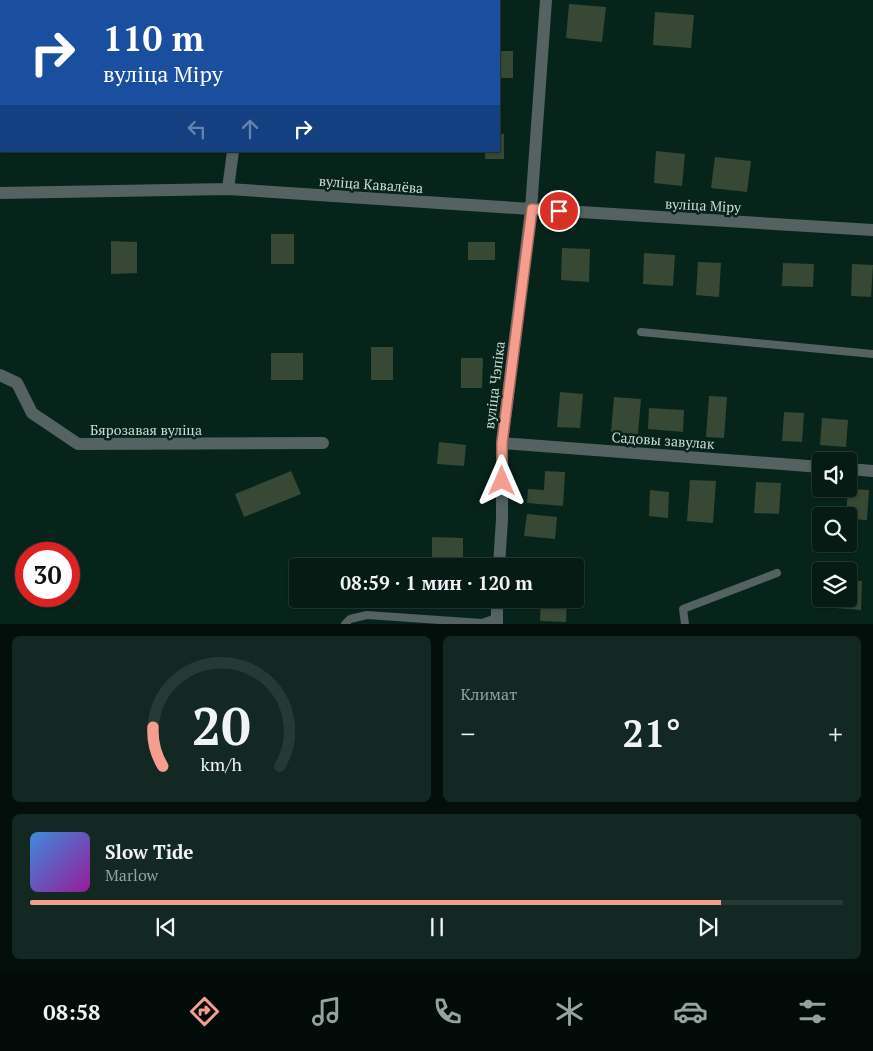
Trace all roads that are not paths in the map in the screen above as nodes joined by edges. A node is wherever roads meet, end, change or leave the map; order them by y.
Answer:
1 (546, 0) edge
2 (233, 152) edge
3 (228, 189) junction
4 (0, 193) edge
5 (532, 209) junction
6 (873, 230) edge
7 (640, 332) dead end
8 (873, 354) edge
9 (0, 376) edge
10 (323, 443) dead end
11 (502, 443) junction
12 (812, 466) edge
13 (857, 470) edge
14 (873, 471) edge
15 (500, 558) edge
16 (777, 573) dead end
17 (497, 608) edge
18 (496, 621) edge
19 (345, 624) edge
20 (685, 624) edge

1 - 5 street
2 - 3 street
3 - 4 street, вуліца Кавалёва
3 - 5 street, вуліца Кавалёва
5 - 6 street, вуліца Міру
5 - 11 street, вуліца Чэпіка
7 - 8 lane
9 - 10 street, Бярозавая вуліца
11 - 12 street, Садовы завулак
11 - 15 street, вуліца Чэпіка
13 - 14 street
16 - 20 lane
17 - 18 street
18 - 19 lane

